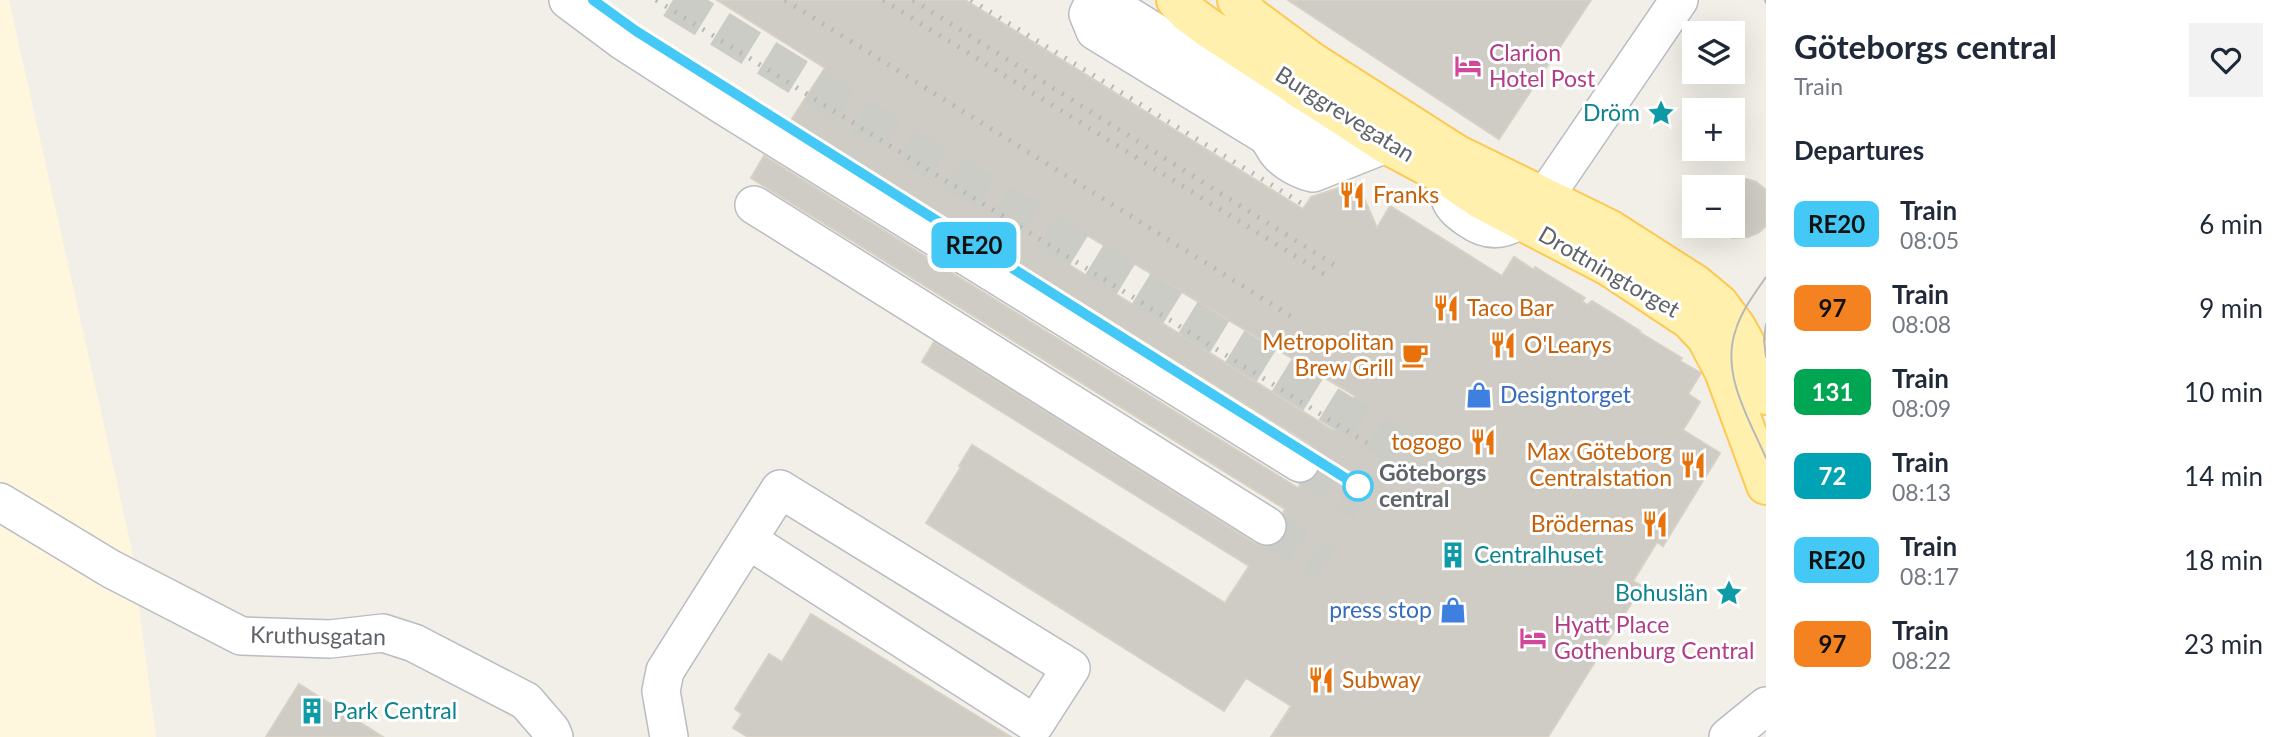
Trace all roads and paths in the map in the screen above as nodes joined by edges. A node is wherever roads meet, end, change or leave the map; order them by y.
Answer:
1 (568, 0) edge
2 (1095, 0) edge
3 (1103, 0) edge
4 (1176, 0) edge
5 (1237, 0) edge
6 (1679, 0) edge
7 (1386, 144) junction
8 (1345, 160) junction
9 (754, 205) dead end
10 (1532, 209) junction
11 (1766, 395) edge
12 (1300, 463) tunnel mouth
13 (1764, 475) edge
14 (0, 502) edge
15 (1267, 526) tunnel mouth
16 (748, 540) junction
17 (1766, 706) edge
18 (1038, 731) edge
19 (554, 737) edge
20 (669, 737) edge
21 (1728, 737) edge

1 - 12 street
2 - 8 street
3 - 8 street
4 - 7 main road, Burggrevegatan
5 - 10 main road, Burggrevegatan
6 - 10 street, Drottningtorget
7 - 8 street
7 - 10 main road, Burggrevegatan
9 - 15 street
10 - 11 main road, Drottningtorget
10 - 13 main road, Drottningtorget
14 - 19 street, Kruthusgatan
16 - 18 street
16 - 18 street
16 - 20 street
17 - 21 street

